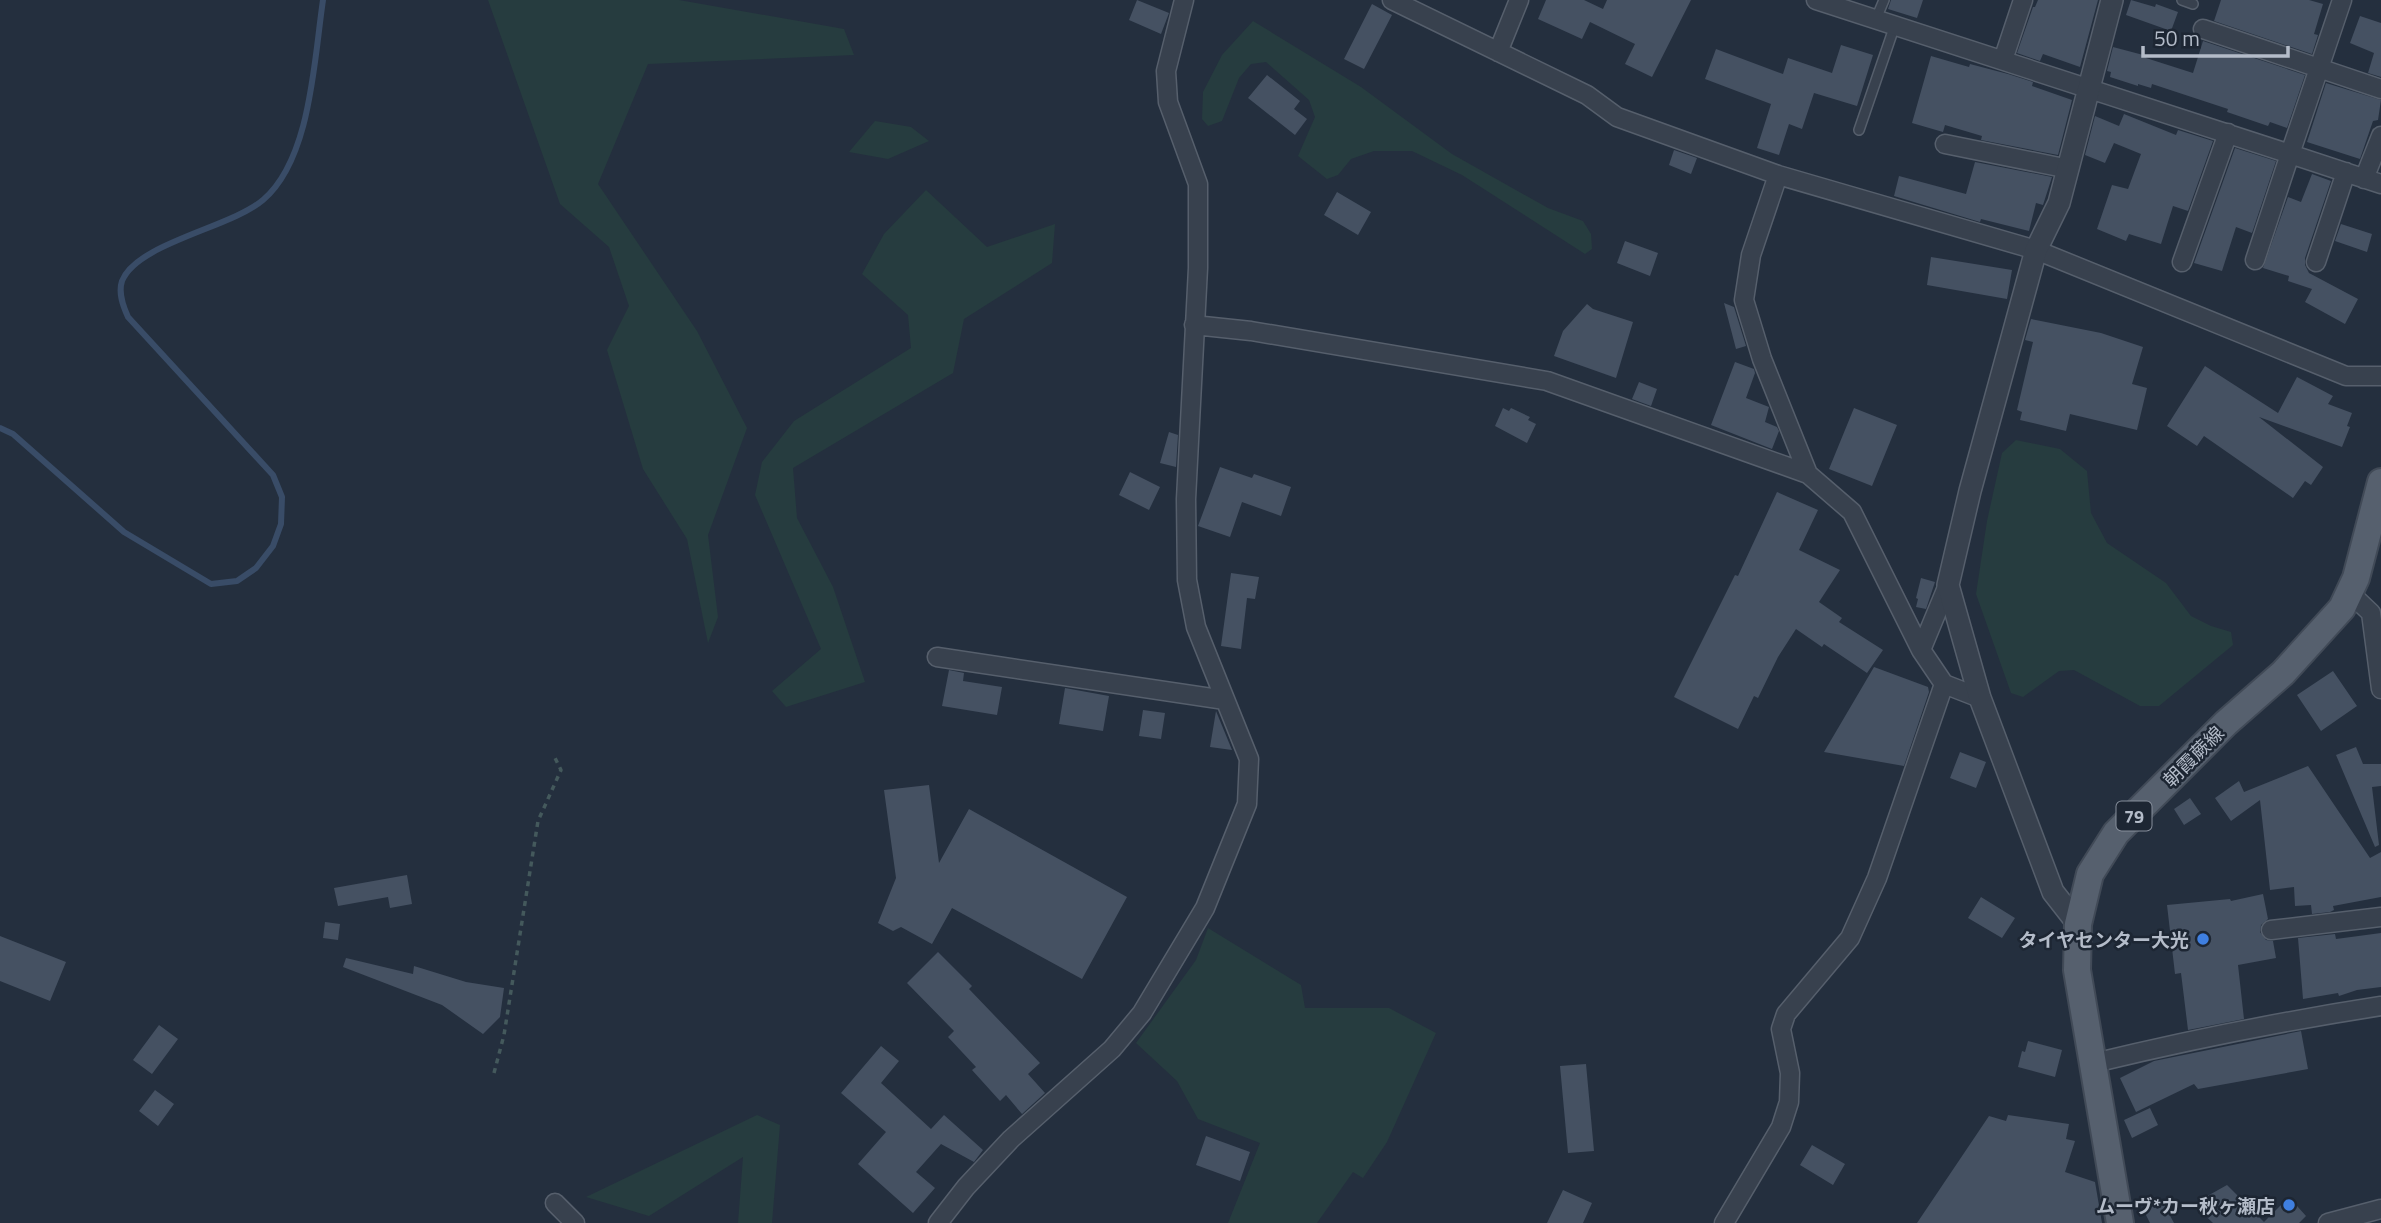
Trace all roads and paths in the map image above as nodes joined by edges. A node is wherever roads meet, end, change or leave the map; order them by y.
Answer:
1 (1184, 0) edge
2 (1392, 0) edge
3 (1519, 0) edge
4 (1816, 0) edge
5 (1884, 0) edge
6 (2023, 0) edge
7 (2112, 0) edge
8 (2182, 0) edge
9 (2342, 0) edge
10 (2193, 4) dead end
11 (1876, 19) junction
12 (1895, 25) junction
13 (2203, 29) dead end
14 (1497, 52) junction
15 (2003, 60) junction
16 (2319, 67) junction
17 (2091, 88) junction
18 (2381, 89) edge
19 (1859, 130) dead end
20 (2228, 133) junction
21 (2381, 136) edge
22 (1945, 144) dead end
23 (2290, 154) junction
24 (2068, 169) junction
25 (2346, 172) junction
26 (1778, 175) junction
27 (2373, 181) edge
28 (2036, 250) junction
29 (2255, 260) dead end
30 (2182, 262) dead end
31 (2316, 262) dead end
32 (1194, 325) junction
33 (2381, 376) edge
34 (1808, 474) junction
35 (2381, 482) edge
36 (1948, 585) junction
37 (2350, 593) junction
38 (1921, 650) junction
39 (937, 657) dead end
40 (1944, 684) junction
41 (2381, 689) edge
42 (1980, 698) junction
43 (1225, 700) junction
44 (554, 756) dead end
45 (2381, 917) edge
46 (2078, 924) junction
47 (2271, 930) dead end
48 (2381, 1006) edge
49 (2094, 1063) junction
50 (494, 1073) dead end
51 (555, 1203) dead end
52 (2381, 1209) edge
53 (575, 1223) edge
54 (938, 1223) edge
55 (1724, 1223) edge
56 (2120, 1223) edge
57 (2328, 1223) edge

1 - 32 street
2 - 14 street
3 - 14 street
4 - 11 street
5 - 11 lane
6 - 15 street
7 - 17 street
8 - 10 lane
9 - 16 street
11 - 12 street
12 - 15 street
12 - 19 lane
13 - 16 street
14 - 26 street
15 - 17 street
16 - 18 street
16 - 23 street
17 - 20 street
17 - 24 street
20 - 23 street
20 - 30 street
21 - 27 street
22 - 24 street
23 - 25 street
23 - 29 street
24 - 28 street
25 - 27 street
25 - 31 street
26 - 28 street
26 - 34 street
28 - 33 street
28 - 36 street
32 - 34 street
32 - 43 street
34 - 38 street
35 - 37 main road, 朝霞蕨線 / 79
36 - 38 street
36 - 42 street
37 - 41 street
37 - 46 main road, 朝霞蕨線 / 79
38 - 40 street
39 - 43 street
40 - 42 street
40 - 55 street
42 - 46 street
43 - 54 street
44 - 50 path
45 - 47 street
46 - 49 main road, 朝霞蕨線 / 79
48 - 49 street
49 - 56 main road, 朝霞蕨線 / 79
51 - 53 street
52 - 57 street

